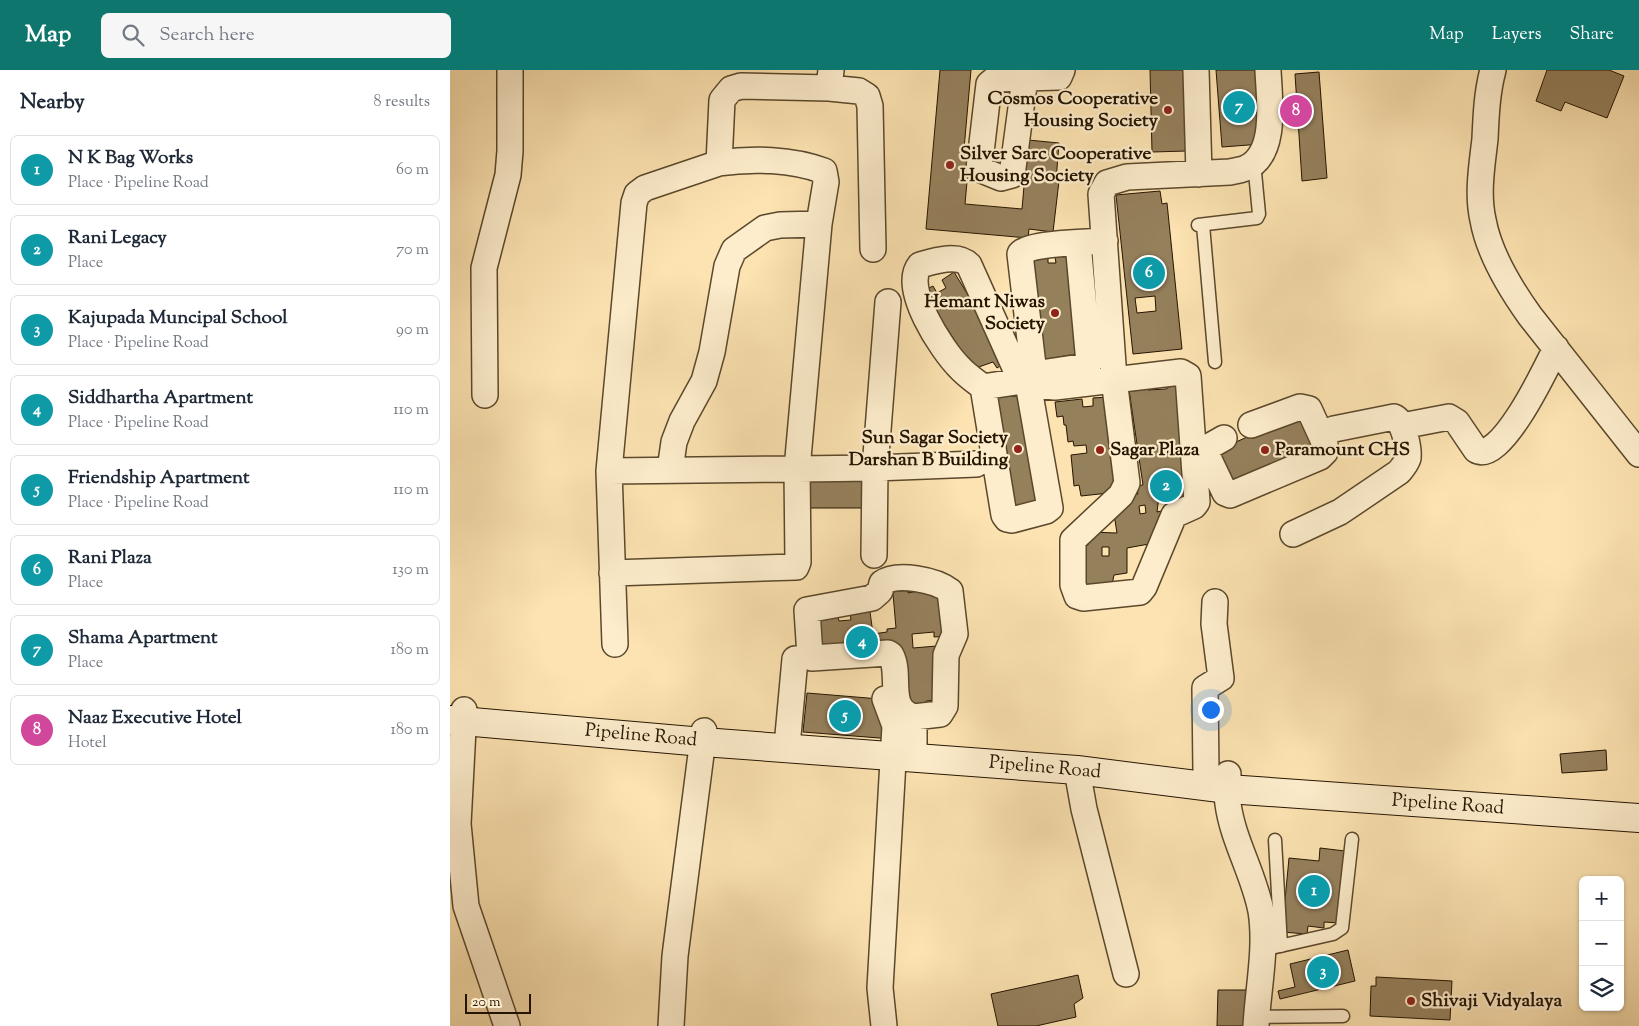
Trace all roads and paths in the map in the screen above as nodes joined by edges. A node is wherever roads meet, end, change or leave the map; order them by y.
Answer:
1 (510, 70) edge
2 (1062, 70) edge
3 (1196, 70) edge
4 (1268, 70) edge
5 (1493, 70) edge
6 (1025, 78) dead end
7 (830, 79) edge
8 (1254, 162) junction
9 (718, 163) junction
10 (1199, 174) junction
11 (819, 224) junction
12 (1105, 241) junction
13 (1078, 243) junction
14 (872, 248) dead end
15 (888, 302) dead end
16 (1556, 348) junction
17 (1215, 362) dead end
18 (1064, 378) junction
19 (1114, 379) junction
20 (1024, 382) junction
21 (983, 387) junction
22 (485, 395) dead end
23 (1251, 425) dead end
24 (1402, 426) junction
25 (1321, 434) junction
26 (1224, 438) dead end
27 (1639, 454) edge
28 (976, 464) dead end
29 (875, 468) junction
30 (797, 469) junction
31 (670, 470) junction
32 (608, 471) junction
33 (1293, 534) dead end
34 (874, 555) dead end
35 (612, 574) junction
36 (1215, 602) dead end
37 (615, 644) dead end
38 (795, 659) dead end
39 (885, 699) dead end
40 (457, 715) edge
41 (914, 717) junction
42 (703, 737) junction
43 (788, 742) junction
44 (904, 752) junction
45 (1077, 764) junction
46 (1221, 778) junction
47 (1637, 812) edge
48 (1352, 839) dead end
49 (1274, 840) dead end
50 (1265, 879) junction
51 (1271, 948) junction
52 (1126, 974) dead end
53 (1343, 1016) dead end
54 (1256, 1021) edge
55 (507, 1026) edge
56 (671, 1026) edge
57 (884, 1026) edge

1 - 22 street
2 - 6 street
3 - 10 street
4 - 8 street
5 - 16 street
7 - 9 street
7 - 14 street
8 - 10 street
8 - 17 lane
9 - 11 street
9 - 32 street
10 - 12 street
11 - 30 street
11 - 31 street
12 - 13 street
12 - 19 street
13 - 18 street
13 - 18 street
15 - 29 street
16 - 24 street
16 - 27 street
18 - 19 street
18 - 20 street
19 - 19 street
20 - 21 street
20 - 21 street
20 - 21 street
23 - 25 street
24 - 25 street
24 - 33 street
25 - 26 street
28 - 29 street
29 - 30 street
29 - 34 street
30 - 31 street
30 - 35 street
31 - 32 street
32 - 35 street
35 - 37 street
36 - 46 street
38 - 43 street
39 - 44 street
40 - 42 street, Pipeline Road
40 - 55 street
41 - 41 street
41 - 44 street
42 - 43 street, Pipeline Road
42 - 56 street
43 - 44 street, Pipeline Road
44 - 45 street, Pipeline Road
44 - 57 street
45 - 46 street, Pipeline Road
45 - 52 street
46 - 47 street, Pipeline Road
46 - 50 street
48 - 51 lane
49 - 50 lane
50 - 51 street
51 - 54 street
53 - 54 lane

